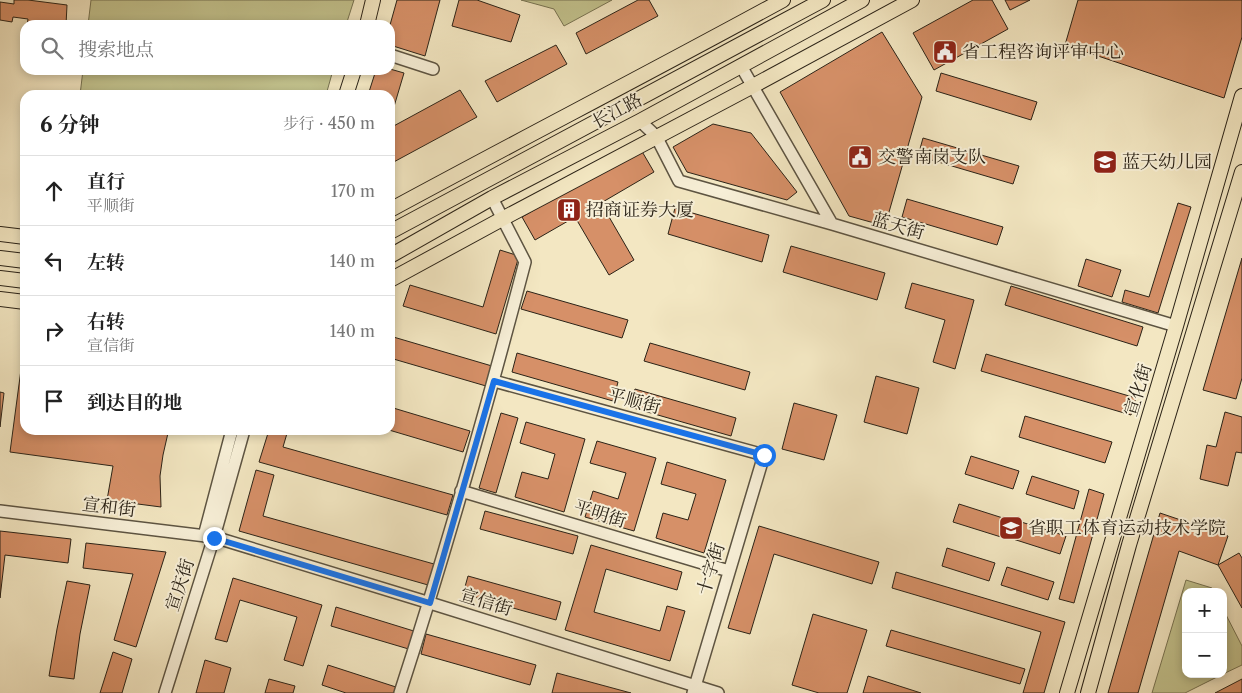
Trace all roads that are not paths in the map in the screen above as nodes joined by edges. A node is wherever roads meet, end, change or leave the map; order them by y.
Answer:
1 (373, 0) edge
2 (783, 0) edge
3 (824, 0) edge
4 (862, 0) edge
5 (912, 0) edge
6 (368, 20) edge
7 (395, 57) edge
8 (741, 66) junction
9 (433, 69) dead end
10 (352, 75) edge
11 (752, 86) junction
12 (348, 90) edge
13 (1242, 96) edge
14 (640, 121) junction
15 (656, 136) junction
16 (1242, 172) edge
17 (492, 198) junction
18 (395, 207) edge
19 (502, 219) junction
20 (832, 224) junction
21 (395, 229) edge
22 (0, 234) edge
23 (20, 236) edge
24 (395, 253) edge
25 (0, 258) edge
26 (20, 260) edge
27 (395, 277) edge
28 (0, 278) edge
29 (20, 280) edge
30 (0, 299) edge
31 (20, 301) edge
32 (1176, 326) junction
33 (494, 381) junction
34 (231, 435) edge
35 (242, 435) edge
36 (764, 455) joint
37 (461, 491) junction
38 (0, 511) edge
39 (209, 537) junction
40 (729, 571) junction
41 (430, 603) junction
42 (694, 689) edge
43 (165, 693) edge
44 (400, 693) edge
45 (718, 693) edge
46 (1067, 693) edge
47 (1088, 693) edge

1 - 6 main road
2 - 18 main road
3 - 21 main road, 长江路
4 - 8 main road, 长江路
5 - 11 main road
7 - 9 street
8 - 11 street
8 - 14 main road, 长江路
10 - 12 main road
11 - 15 main road
11 - 20 street
13 - 32 main road, 宣化街
14 - 15 street, 蓝天街
14 - 17 main road, 长江路
15 - 19 main road
15 - 20 street, 蓝天街
16 - 47 main road, 宣化街
17 - 19 street
17 - 24 main road, 长江路
19 - 27 main road
19 - 33 street
20 - 32 street, 蓝天街
22 - 23 main road
25 - 26 main road
28 - 29 main road
30 - 31 main road
32 - 46 main road, 宣化街
33 - 36 street, 平顺街
33 - 37 street
34 - 39 street
35 - 39 street, 宣庆街
36 - 40 street, 十字街
37 - 40 street, 平明街
37 - 41 street
38 - 39 street, 宣和街
39 - 41 street, 宣信街
39 - 43 street, 宣庆街
40 - 42 street, 十字街
41 - 42 street, 宣信街
41 - 44 street
42 - 45 street, 宣信街

